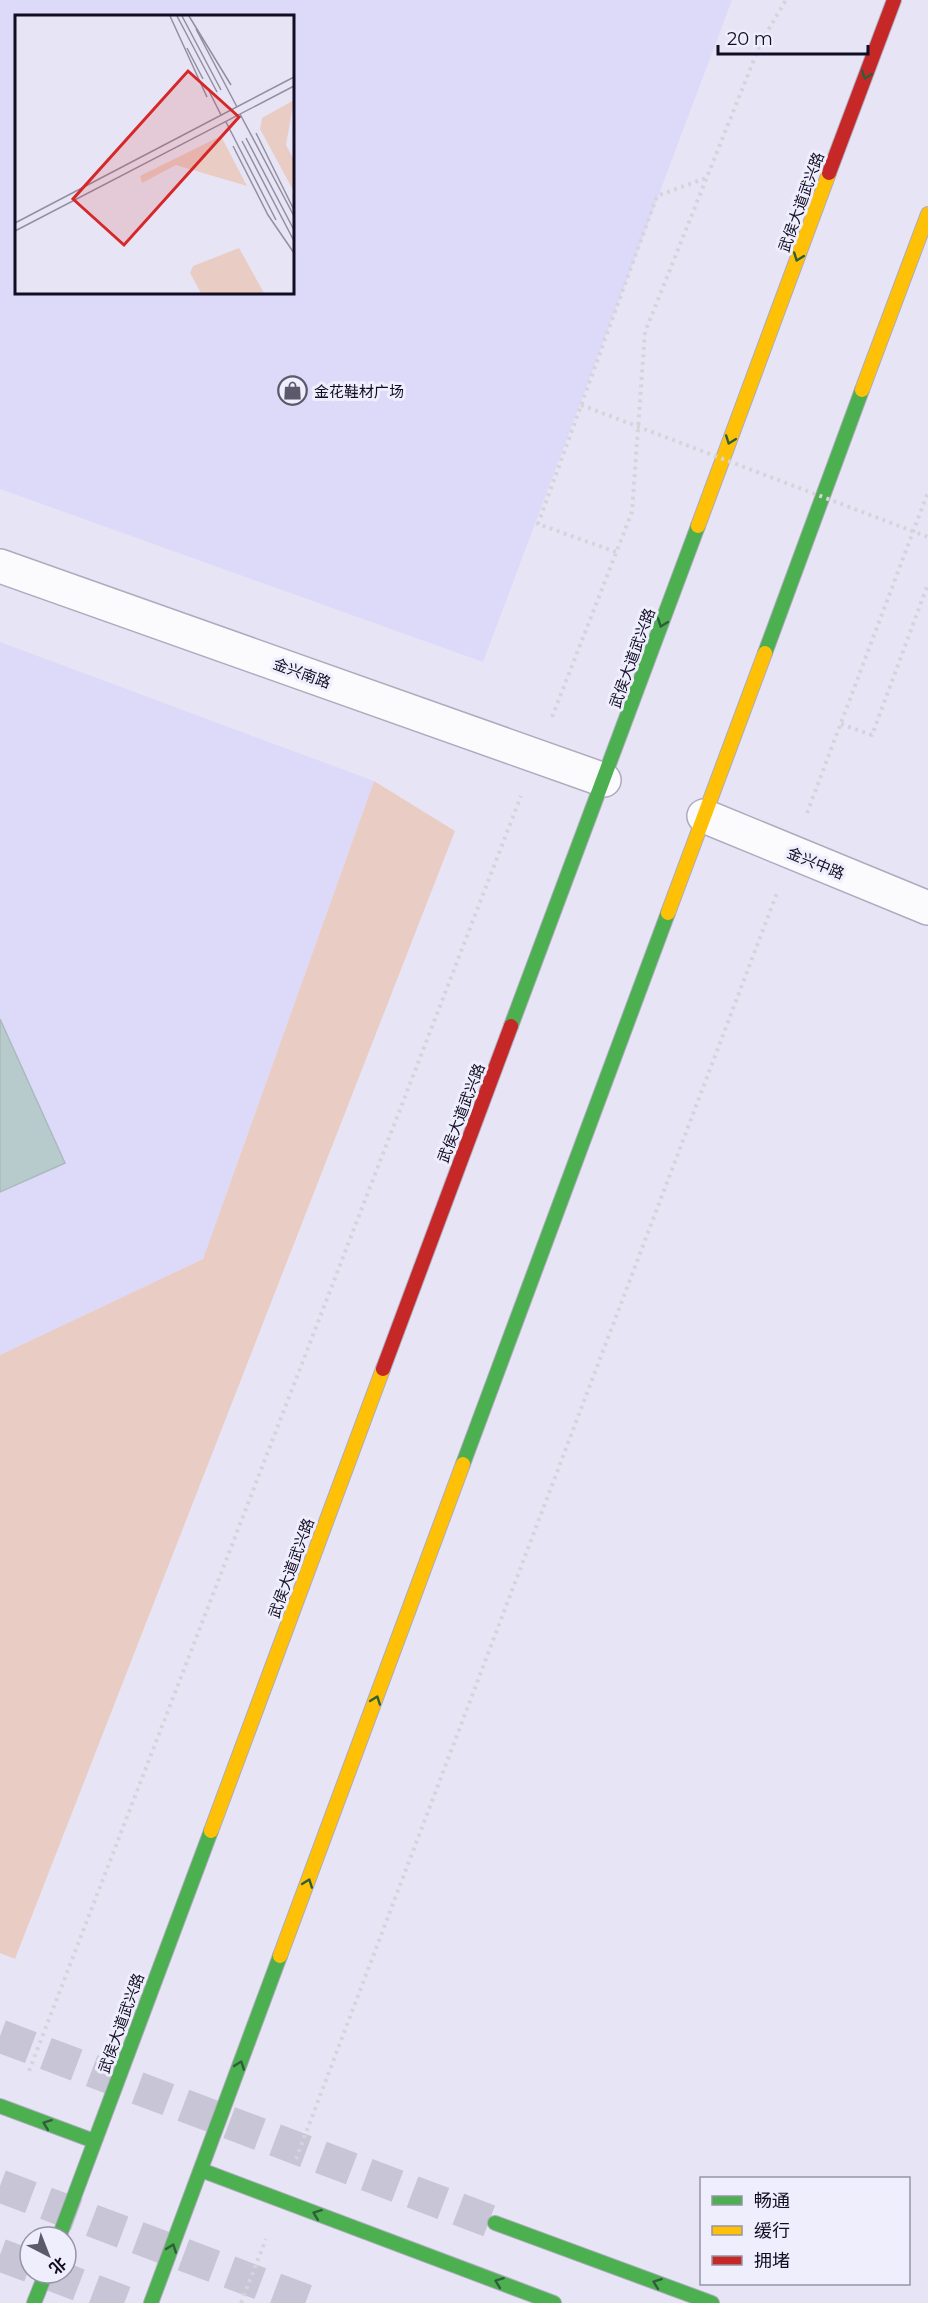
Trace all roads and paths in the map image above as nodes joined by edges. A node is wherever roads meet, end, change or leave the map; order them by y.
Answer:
1 (786, 0) edge
2 (894, 0) edge
3 (707, 178) junction
4 (928, 214) edge
5 (582, 405) junction
6 (928, 492) edge
7 (928, 537) edge
8 (616, 552) junction
9 (0, 566) edge
10 (928, 584) edge
11 (841, 724) junction
12 (537, 756) junction
13 (604, 780) junction
14 (704, 816) junction
15 (792, 853) junction
16 (928, 908) edge
17 (0, 2106) edge
18 (14, 2111) junction
19 (94, 2141) junction
20 (201, 2170) junction
21 (281, 2200) junction
22 (495, 2223) tunnel mouth
23 (63, 2225) edge
24 (41, 2285) edge
25 (34, 2303) edge
26 (152, 2303) edge
27 (241, 2303) edge
28 (554, 2303) edge
29 (712, 2303) edge

1 - 3 path
2 -> 13 main road, 武侯大道武兴路
3 - 5 path
3 - 8 path
4 - 14 main road
5 - 7 path, bridge
5 - 8 path
6 - 11 path
8 - 12 path
9 - 12 street, 金兴南路
10 - 11 path
11 - 15 path
12 - 13 street, 金兴南路
12 - 18 path
13 - 19 main road, 武侯大道武兴路
14 - 15 street, 金兴中路
20 -> 14 main road
15 - 16 street, 金兴中路
15 - 21 path
17 - 18 main road
19 -> 18 main road
19 - 23 main road, 武侯大道武兴路
20 - 21 main road
26 -> 20 main road
21 - 27 path
28 -> 21 main road
29 -> 22 main road
24 - 25 main road

